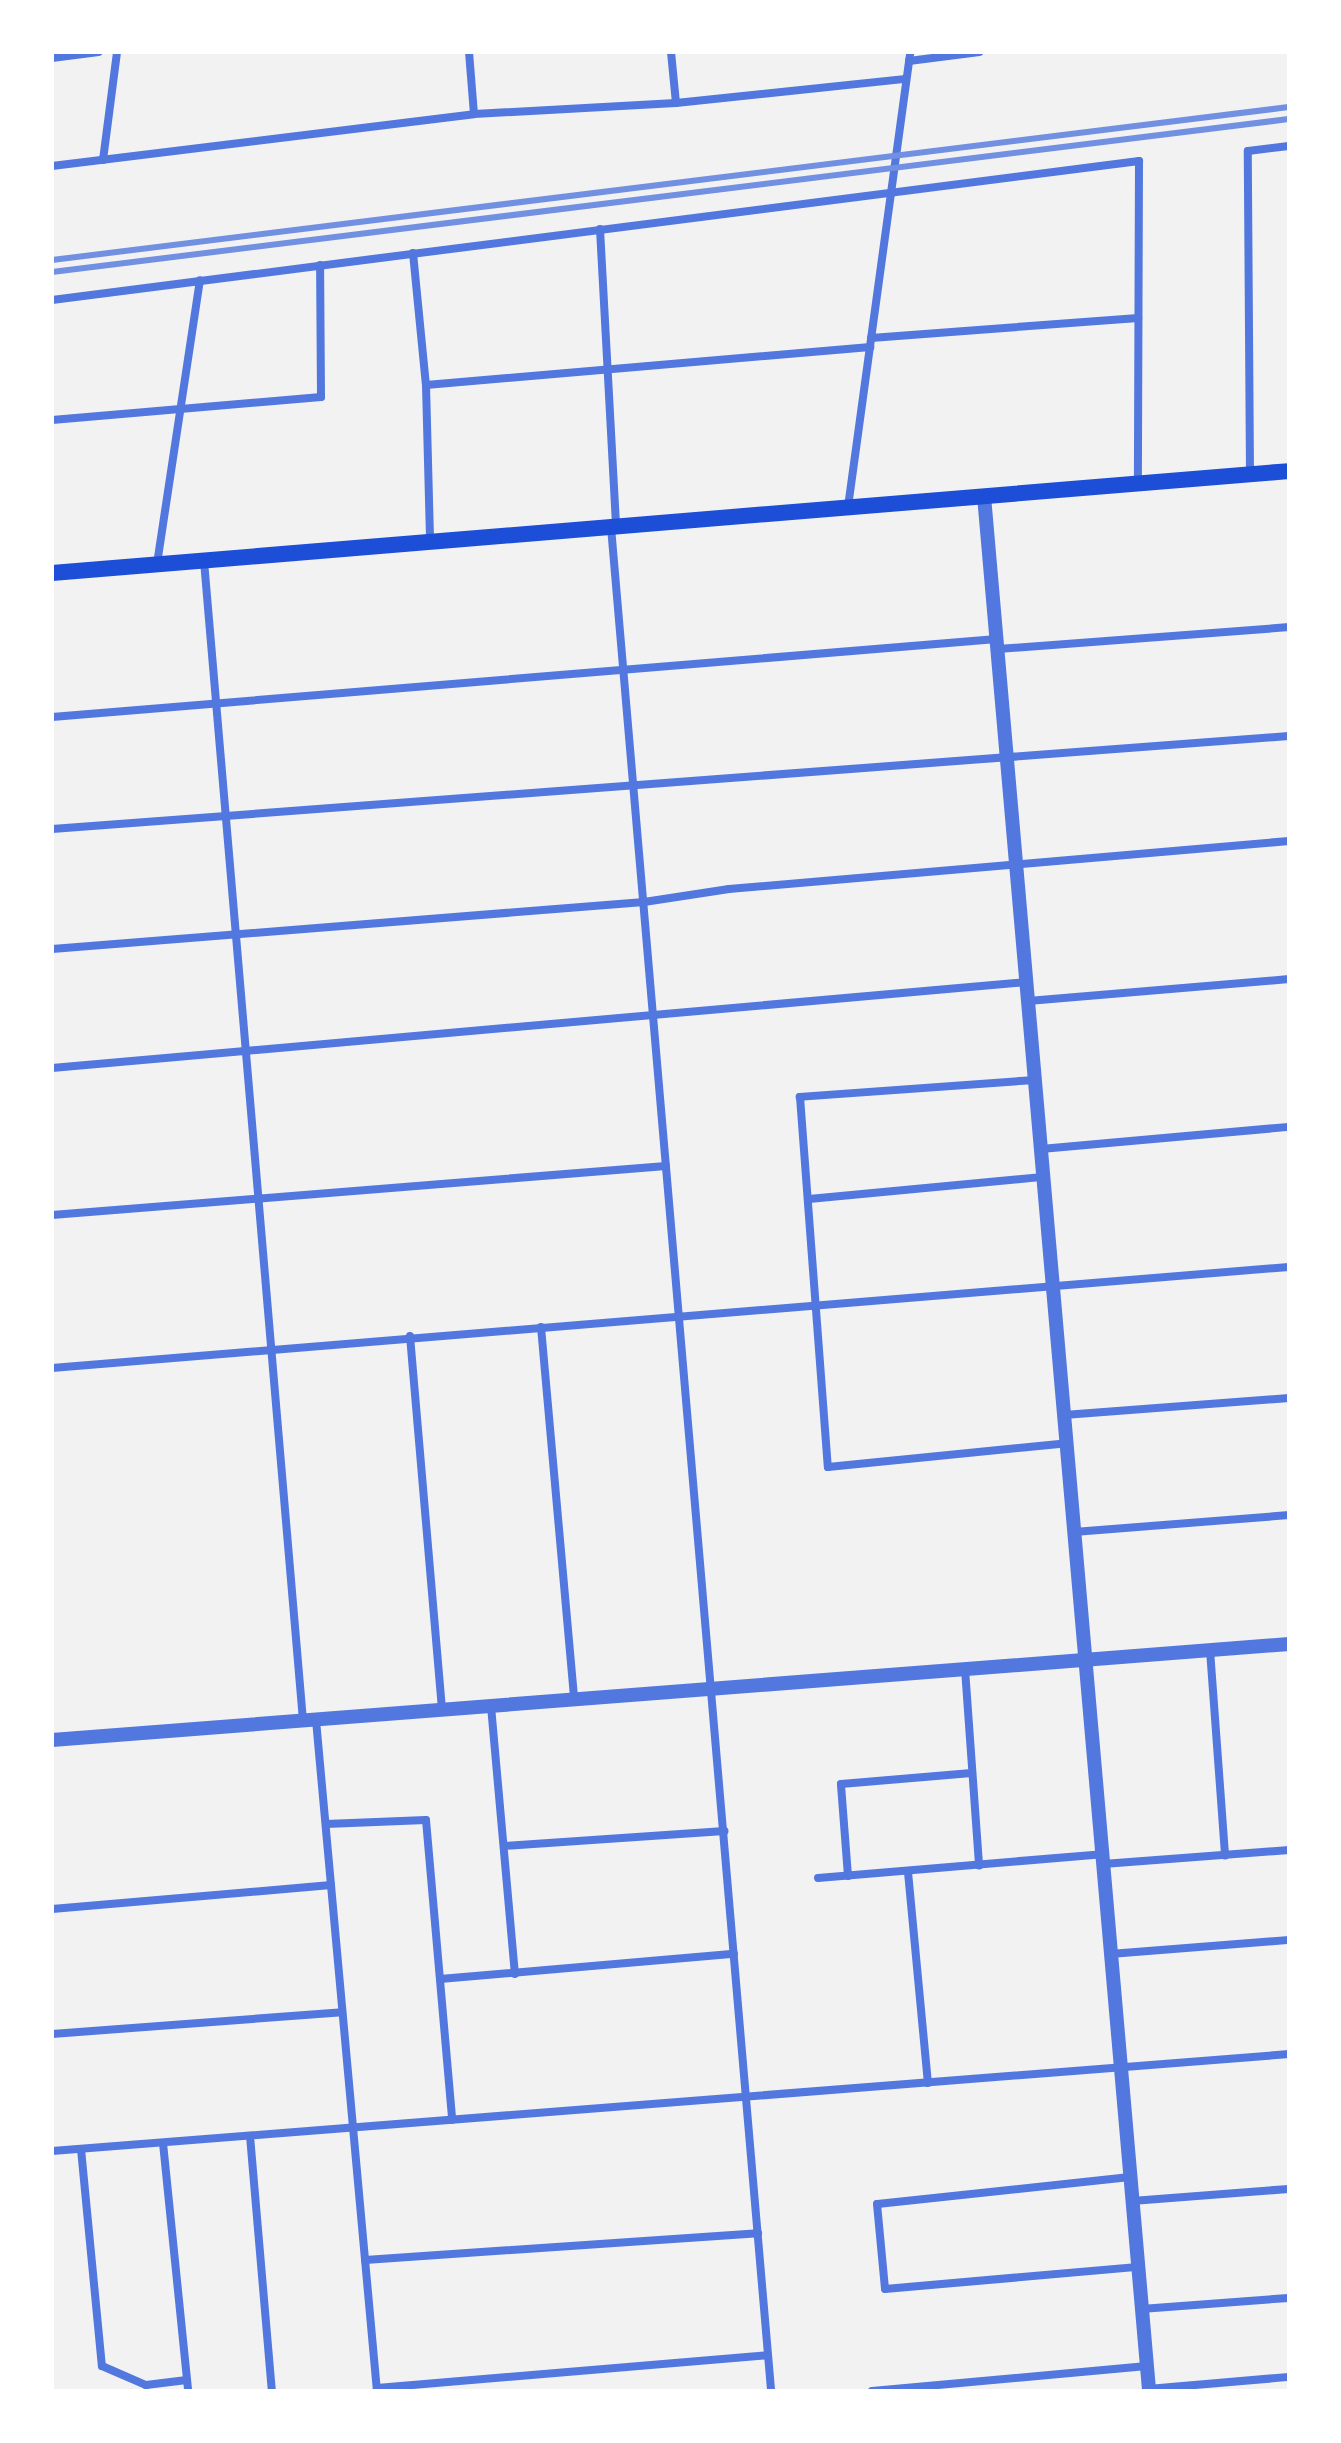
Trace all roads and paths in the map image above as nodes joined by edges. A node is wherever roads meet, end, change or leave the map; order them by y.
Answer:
1 (99, 52) edge
2 (117, 52) edge
3 (469, 52) edge
4 (671, 52) edge
5 (979, 52) edge
6 (909, 57) edge
7 (52, 58) edge
8 (906, 79) junction
9 (676, 103) junction
10 (474, 114) junction
11 (1289, 146) edge
12 (103, 160) junction
13 (52, 166) edge
14 (890, 195) junction
15 (600, 229) junction
16 (413, 253) junction
17 (320, 265) junction
18 (200, 280) junction
19 (52, 300) edge
20 (1138, 318) junction
21 (871, 343) junction
22 (611, 370) junction
23 (426, 385) junction
24 (180, 410) junction
25 (52, 420) edge
26 (1289, 471) edge
27 (1250, 475) junction
28 (1138, 483) junction
29 (984, 496) junction
30 (848, 507) junction
31 (613, 527) junction
32 (430, 542) junction
33 (204, 561) junction
34 (156, 564) junction
35 (52, 573) edge
36 (1289, 627) edge
37 (997, 644) junction
38 (623, 669) junction
39 (216, 704) junction
40 (52, 717) edge
41 (1289, 736) edge
42 (1007, 755) junction
43 (633, 782) junction
44 (226, 816) junction
45 (52, 829) edge
46 (1289, 841) edge
47 (1017, 865) junction
48 (644, 902) junction
49 (237, 935) junction
50 (52, 949) edge
51 (1289, 979) edge
52 (1027, 982) junction
53 (1028, 1001) junction
54 (654, 1019) junction
55 (247, 1053) junction
56 (52, 1068) edge
57 (1035, 1080) junction
58 (1289, 1127) edge
59 (1041, 1149) junction
60 (666, 1166) junction
61 (1043, 1177) junction
62 (259, 1198) junction
63 (809, 1199) junction
64 (52, 1215) edge
65 (1289, 1267) edge
66 (1052, 1286) junction
67 (816, 1305) junction
68 (679, 1315) junction
69 (541, 1327) junction
70 (410, 1336) junction
71 (273, 1349) junction
72 (52, 1368) edge
73 (1289, 1398) edge
74 (1064, 1415) junction
75 (1067, 1443) junction
76 (1289, 1515) edge
77 (1074, 1532) junction
78 (1289, 1644) edge
79 (1210, 1650) junction
80 (1085, 1659) junction
81 (965, 1669) junction
82 (712, 1689) junction
83 (574, 1700) junction
84 (491, 1706) junction
85 (442, 1710) junction
86 (310, 1720) junction
87 (52, 1740) edge
88 (972, 1773) junction
89 (326, 1824) junction
90 (724, 1831) junction
91 (504, 1846) junction
92 (1289, 1850) edge
93 (1225, 1855) junction
94 (1102, 1859) junction
95 (979, 1866) junction
96 (908, 1872) junction
97 (848, 1876) junction
98 (818, 1878) dead end
99 (331, 1885) junction
100 (52, 1909) edge
101 (1289, 1940) edge
102 (734, 1954) junction
103 (1110, 1954) junction
104 (515, 1974) junction
105 (440, 1979) junction
106 (342, 2012) junction
107 (52, 2034) edge
108 (1289, 2054) edge
109 (1120, 2069) junction
110 (928, 2083) junction
111 (746, 2097) junction
112 (452, 2120) junction
113 (351, 2128) junction
114 (250, 2136) junction
115 (163, 2143) junction
116 (81, 2149) junction
117 (52, 2151) edge
118 (1130, 2177) junction
119 (1289, 2189) edge
120 (1132, 2201) junction
121 (758, 2233) junction
122 (365, 2260) junction
123 (1138, 2267) junction
124 (1289, 2298) edge
125 (1141, 2309) junction
126 (768, 2355) junction
127 (1147, 2366) junction
128 (1289, 2377) edge
129 (187, 2380) junction
130 (377, 2390) edge
131 (1148, 2390) edge
132 (188, 2391) edge
133 (272, 2391) edge
134 (771, 2391) edge
135 (872, 2391) edge

1 - 7 street
2 - 12 street
3 - 10 street
4 - 9 street
5 - 6 street
6 - 8 street
8 - 9 street
8 - 14 street
9 - 10 street
10 - 12 street
11 - 27 street
12 - 13 street
14 - 15 street
14 - 20 street
14 - 21 street
15 - 16 street
15 - 22 street
16 - 17 street
16 - 23 street
17 - 18 street
17 - 24 street
18 - 19 street
18 - 24 street
20 - 21 street
20 - 28 street
21 - 22 street
21 - 30 street
22 - 23 street
22 - 31 street
23 - 32 street
24 - 25 street
24 - 34 street
26 - 27 main road
27 - 28 main road
28 - 29 main road
29 - 30 main road
29 - 37 street
30 - 31 main road
31 - 32 main road
31 - 38 street
32 - 33 main road
33 - 34 main road
33 - 39 street
34 - 35 main road
36 - 37 street
37 - 38 street
37 - 42 street
38 - 39 street
38 - 43 street
39 - 40 street
39 - 44 street
41 - 42 street
42 - 43 street
42 - 47 street
43 - 44 street
43 - 48 street
44 - 45 street
44 - 49 street
46 - 47 street
47 - 48 street
47 - 52 street
48 - 49 street
48 - 54 street
49 - 50 street
49 - 55 street
51 - 53 street
52 - 53 street
52 - 54 street
53 - 57 street
54 - 55 street
54 - 60 street
55 - 56 street
55 - 62 street
57 - 59 street
57 - 63 street
58 - 59 street
59 - 61 street
60 - 62 street
60 - 68 street
61 - 63 street
61 - 66 street
62 - 64 street
62 - 71 street
63 - 67 street
65 - 66 street
66 - 67 street
66 - 74 street
67 - 68 street
67 - 75 street
68 - 69 street
68 - 82 street
69 - 70 street
69 - 83 street
70 - 71 street
70 - 85 street
71 - 72 street
71 - 86 street
73 - 74 street
74 - 75 street
75 - 77 street
76 - 77 street
77 - 80 street
78 - 79 street
79 - 80 street
79 - 93 street
80 - 81 street
80 - 94 street
81 - 82 street
81 - 88 street
82 - 83 street
82 - 90 street
83 - 84 street
84 - 85 street
84 - 91 street
85 - 86 street
86 - 87 street
86 - 89 street
88 - 95 street
88 - 97 street
89 - 99 street
89 - 105 street
90 - 91 street
90 - 102 street
91 - 104 street
92 - 93 street
93 - 94 street
94 - 95 street
94 - 103 street
95 - 96 street
96 - 97 street
96 - 110 street
97 - 98 street
99 - 100 street
99 - 106 street
101 - 103 street
102 - 104 street
102 - 111 street
103 - 109 street
104 - 105 street
105 - 112 street
106 - 107 street
106 - 113 street
108 - 109 street
109 - 110 street
109 - 118 street
110 - 111 street
111 - 112 street
111 - 121 street
112 - 113 street
113 - 114 street
113 - 122 street
114 - 115 street
114 - 133 street
115 - 116 street
115 - 129 street
116 - 117 street
116 - 129 street
118 - 120 street
118 - 123 street
119 - 120 street
120 - 123 street
121 - 122 street
121 - 126 street
122 - 130 street
123 - 125 street
124 - 125 street
125 - 127 street
126 - 130 street
126 - 134 street
127 - 131 street
127 - 135 street
128 - 131 street
129 - 132 street

